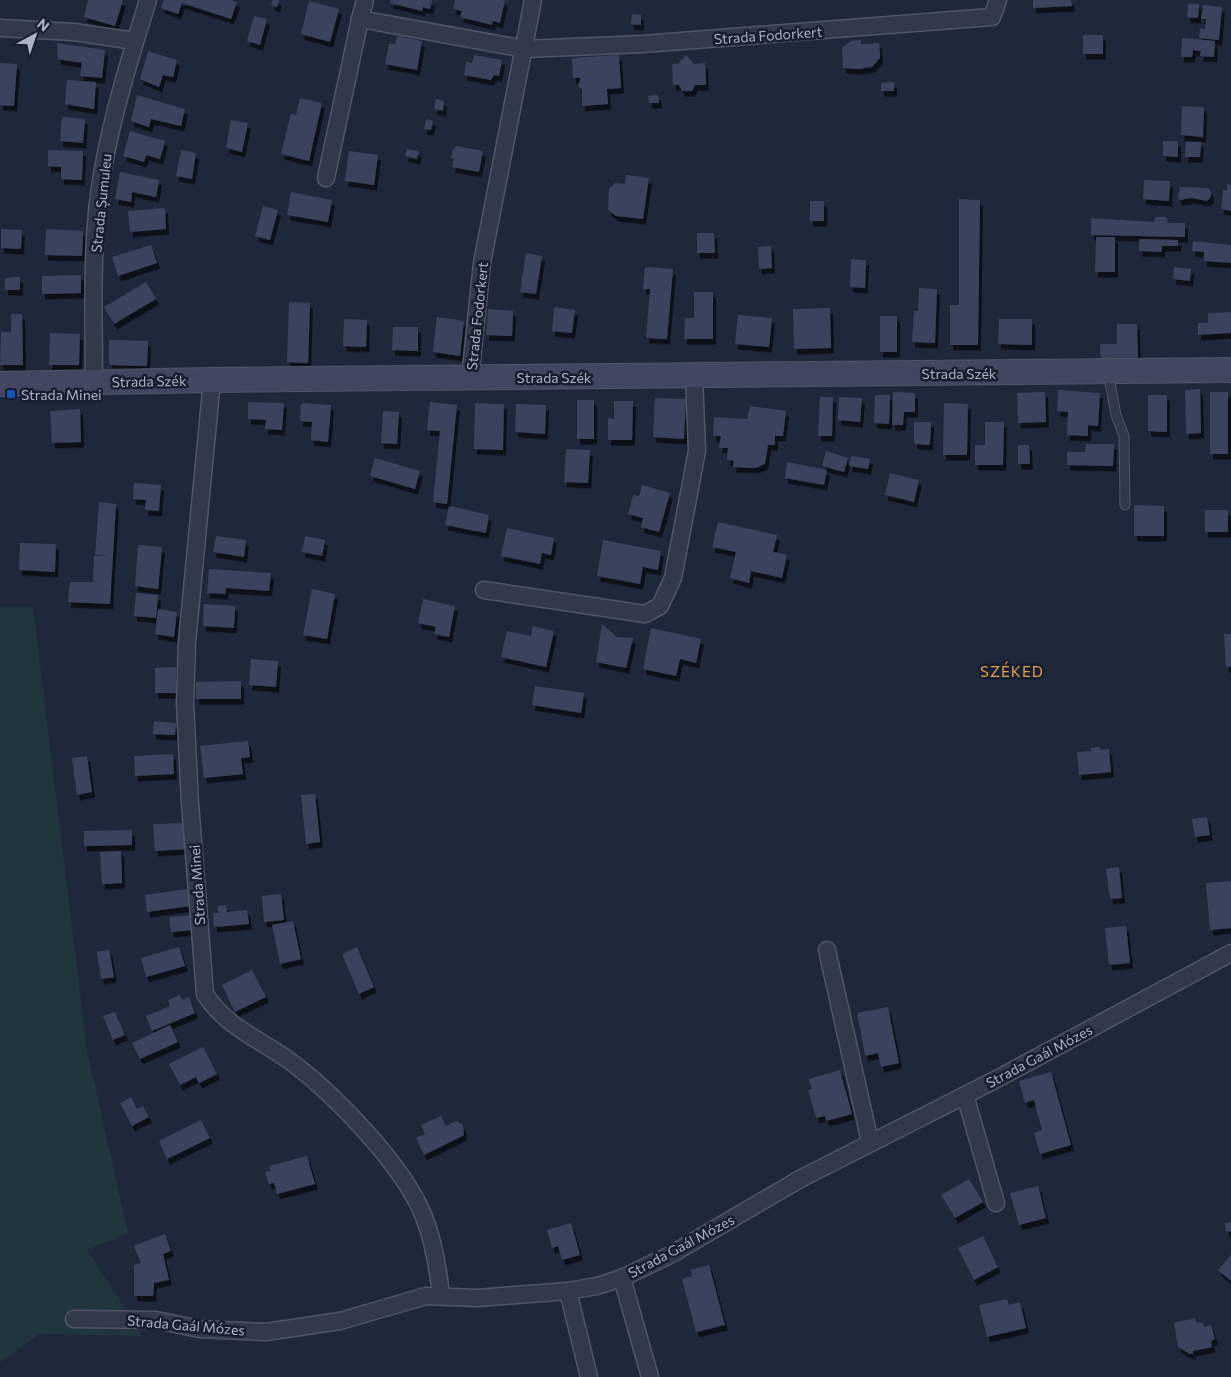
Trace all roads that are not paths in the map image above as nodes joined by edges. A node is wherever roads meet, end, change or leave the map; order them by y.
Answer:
1 (148, 0) edge
2 (365, 0) edge
3 (533, 0) edge
4 (998, 0) edge
5 (360, 19) junction
6 (0, 28) edge
7 (135, 41) junction
8 (525, 49) junction
9 (326, 178) dead end
10 (1231, 370) edge
11 (1108, 372) junction
12 (694, 376) junction
13 (470, 378) junction
14 (212, 380) junction
15 (94, 381) junction
16 (0, 384) edge
17 (1126, 505) dead end
18 (484, 590) dead end
19 (828, 950) dead end
20 (1231, 953) edge
21 (965, 1094) junction
22 (870, 1142) junction
23 (996, 1203) dead end
24 (622, 1278) junction
25 (568, 1291) junction
26 (441, 1295) junction
27 (74, 1319) dead end
28 (589, 1377) edge
29 (650, 1377) edge

1 - 7 street, Strada Șumuleu
2 - 5 street
3 - 8 street, Strada Fodorkert
4 - 8 street, Strada Fodorkert
5 - 8 street, Strada Fodorkert
5 - 9 street
6 - 7 street
7 - 15 street, Strada Șumuleu
8 - 13 street, Strada Fodorkert
10 - 11 street, Strada Szék
11 - 12 street, Strada Szék
11 - 17 lane
12 - 13 street, Strada Szék
12 - 18 street
13 - 14 street, Strada Szék
14 - 15 street, Strada Szék
14 - 26 street, Strada Minei
15 - 16 street, Strada Szék
19 - 22 street
20 - 21 street, Strada Gaál Mózes
21 - 22 street, Strada Gaál Mózes
21 - 23 street
22 - 24 street, Strada Gaál Mózes
24 - 25 street, Strada Gaál Mózes
24 - 29 street
25 - 26 street, Strada Gaál Mózes
25 - 28 street
26 - 27 street, Strada Gaál Mózes

